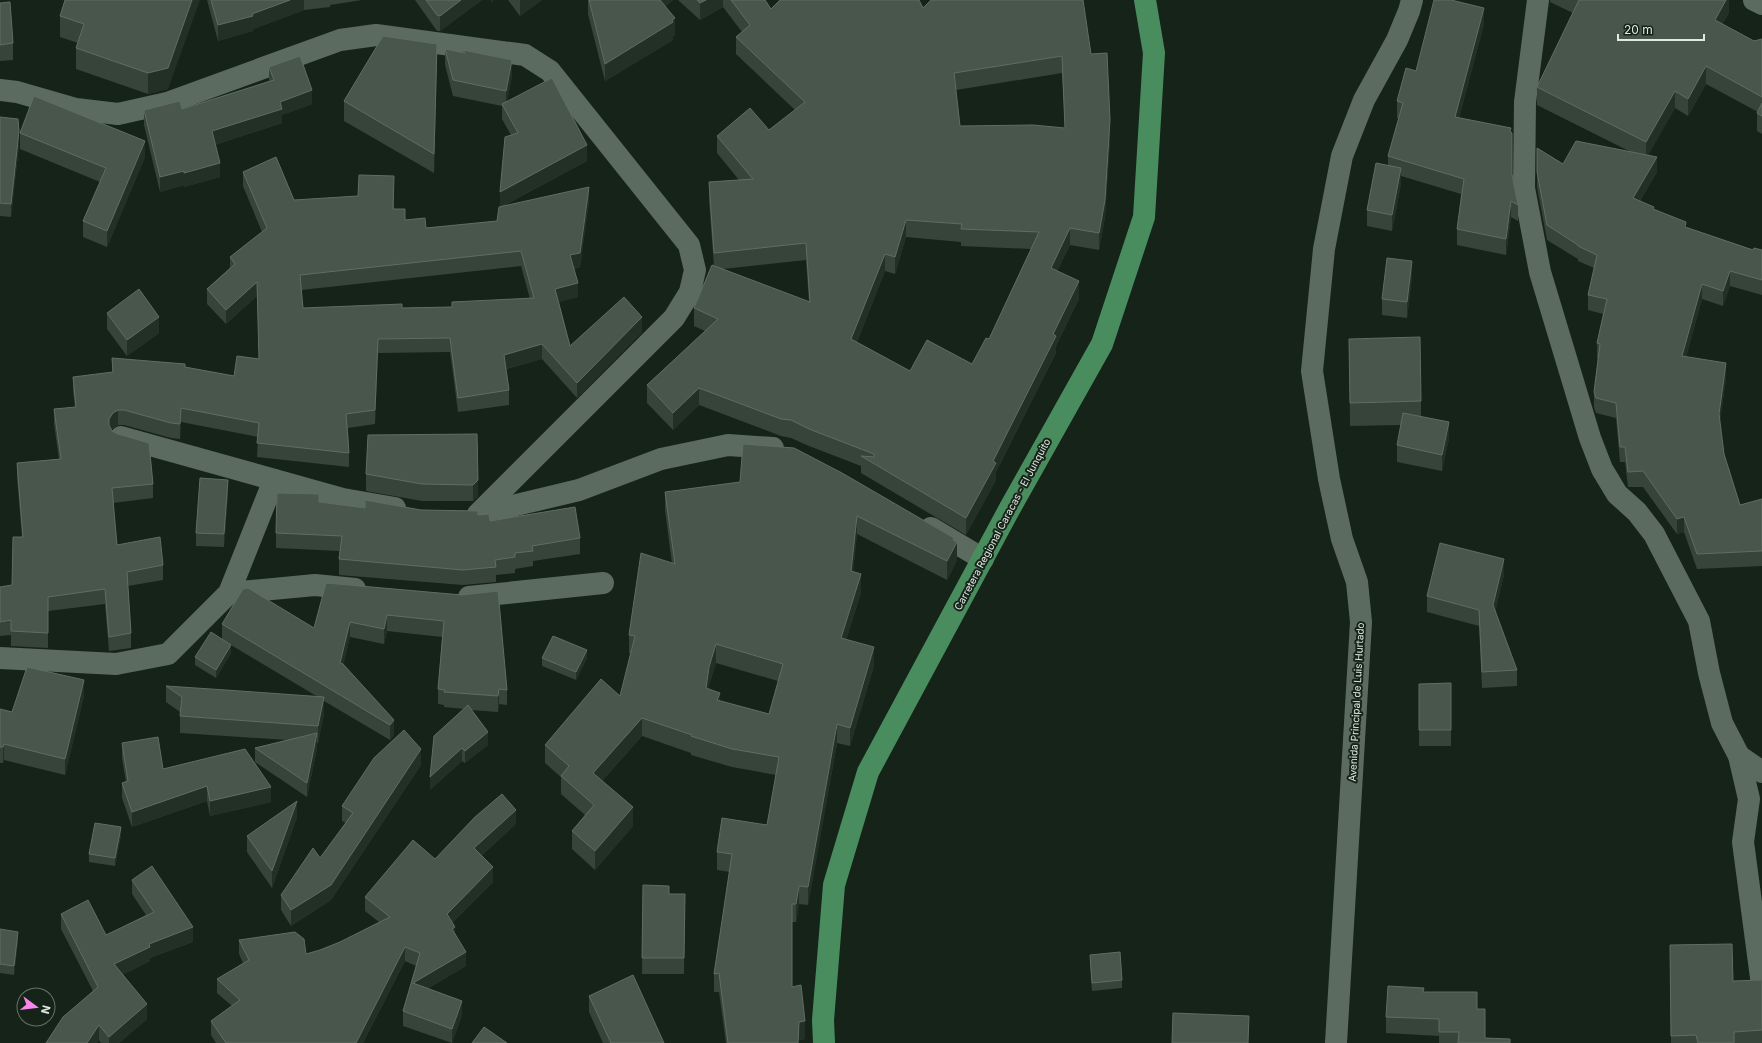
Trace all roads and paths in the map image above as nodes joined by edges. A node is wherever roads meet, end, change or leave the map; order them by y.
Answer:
1 (1145, 0) edge
2 (1412, 0) edge
3 (1538, 0) edge
4 (1754, 0) edge
5 (1762, 4) edge
6 (0, 90) edge
7 (121, 437) edge
8 (793, 452) edge
9 (274, 480) junction
10 (413, 512) edge
11 (457, 514) edge
12 (478, 514) junction
13 (916, 519) edge
14 (983, 559) junction
15 (603, 583) dead end
16 (377, 590) edge
17 (229, 593) junction
18 (447, 596) edge
19 (0, 658) edge
20 (1739, 756) junction
21 (1762, 772) edge
22 (1762, 985) edge
23 (824, 1043) edge
24 (1336, 1043) edge

1 - 14 main road, Carretera Regional Caracas - El Junquito
2 - 24 street, Avenida Principal de Luis Hurtado
3 - 20 street
4 - 5 street
6 - 12 street
7 - 9 street
8 - 12 street
9 - 10 street
9 - 17 street
11 - 12 street
13 - 14 street
14 - 23 main road, Carretera Regional Caracas - El Junquito
15 - 18 street
16 - 17 street
17 - 19 street
20 - 21 street
20 - 22 street

